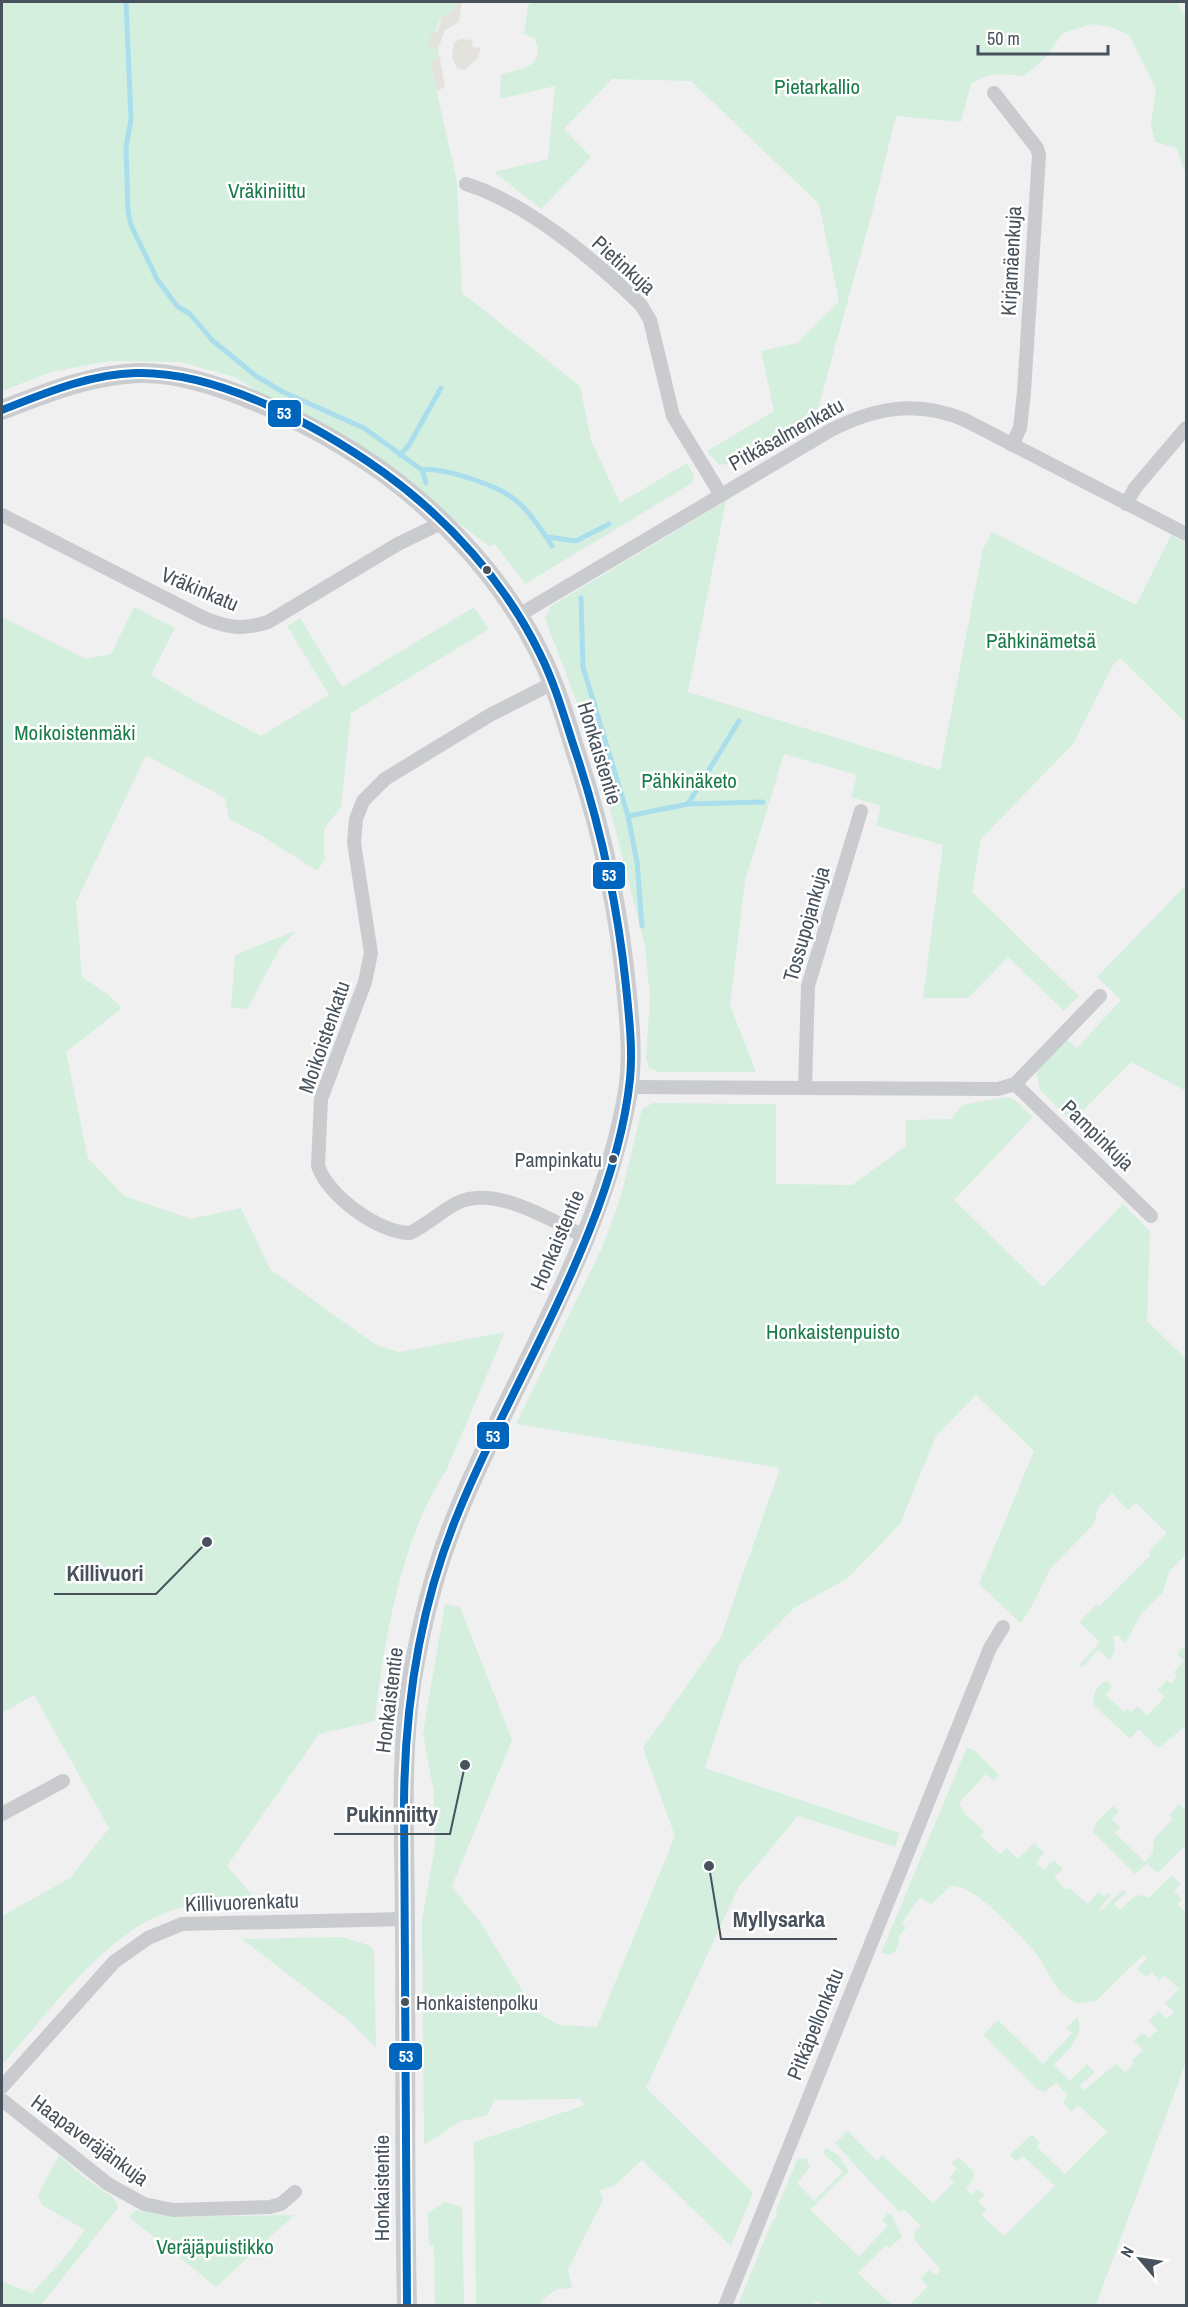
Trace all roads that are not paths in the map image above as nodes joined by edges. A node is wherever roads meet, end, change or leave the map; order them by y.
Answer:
1 (994, 93) dead end
2 (466, 184) dead end
3 (2, 410) edge
4 (1186, 428) edge
5 (1012, 445) junction
6 (721, 495) junction
7 (1126, 504) junction
8 (2, 515) edge
9 (443, 522) junction
10 (1186, 534) edge
11 (519, 615) junction
12 (553, 683) junction
13 (861, 811) dead end
14 (1100, 996) dead end
15 (1015, 1084) junction
16 (629, 1087) junction
17 (805, 1087) junction
18 (1151, 1216) dead end
19 (587, 1238) junction
20 (1003, 1627) dead end
21 (63, 1781) dead end
22 (2, 1814) edge
23 (405, 1919) junction
24 (2, 2087) edge
25 (2, 2100) edge
26 (295, 2192) dead end
27 (407, 2306) edge
28 (724, 2306) edge

1 - 5 street, Kirjamäenkuja
2 - 6 street, Pietinkuja
3 - 9 street, Honkaistentie
4 - 7 street
5 - 6 street, Pitkäsalmenkatu
5 - 7 street, Pitkäsalmenkatu
6 - 11 street, Pitkäsalmenkatu
7 - 10 street, Pitkäsalmenkatu
8 - 9 street, Vräkinkatu
9 - 11 street, Honkaistentie
11 - 12 street, Honkaistentie
12 - 16 street, Honkaistentie
12 - 19 street, Moikoistenkatu
13 - 17 street, Tossupojankuja
14 - 15 street
15 - 17 street
15 - 18 street, Pampinkuja
16 - 17 street
16 - 19 street, Honkaistentie
19 - 23 street, Honkaistentie
20 - 28 street, Pitkäpellonkatu
21 - 22 street
23 - 24 street, Killivuorenkatu
23 - 27 street, Honkaistentie
25 - 26 street, Haapaveräjänkuja

